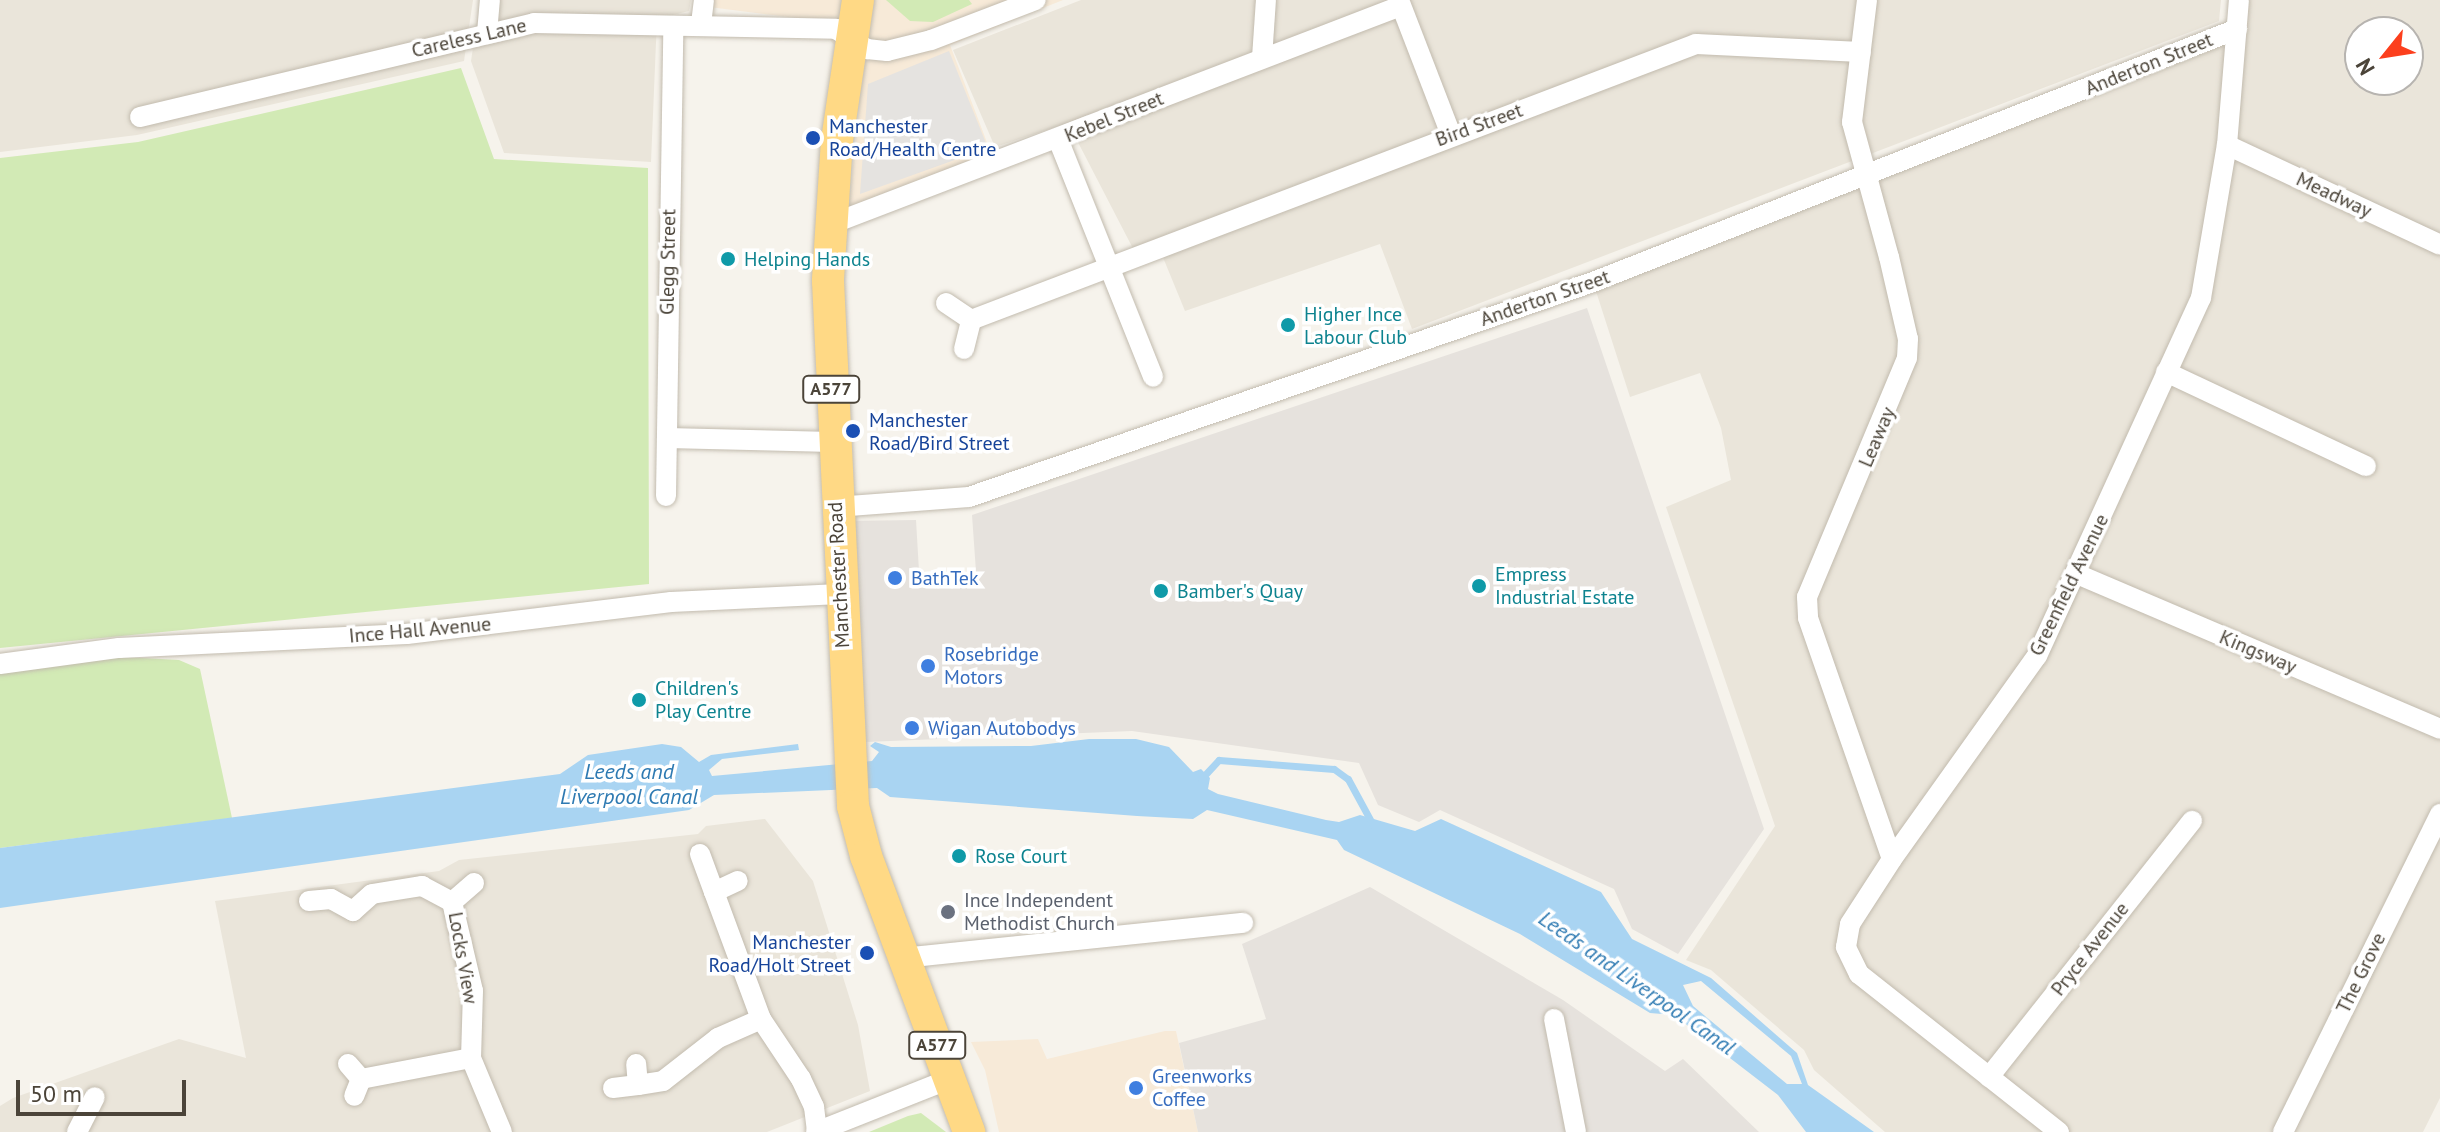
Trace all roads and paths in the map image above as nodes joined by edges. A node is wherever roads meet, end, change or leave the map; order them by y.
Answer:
1 (490, 0) edge
2 (704, 0) edge
3 (858, 0) edge
4 (1036, 0) edge
5 (1266, 0) edge
6 (1867, 0) edge
7 (2239, 0) edge
8 (1398, 4) edge
9 (701, 24) junction
10 (673, 28) junction
11 (2237, 29) junction
12 (487, 33) junction
13 (851, 39) junction
14 (1861, 52) junction
15 (1262, 58) junction
16 (140, 117) dead end
17 (1451, 135) junction
18 (1058, 139) junction
19 (2227, 145) junction
20 (1865, 176) junction
21 (829, 225) junction
22 (2440, 245) edge
23 (1108, 265) junction
24 (946, 303) dead end
25 (971, 320) junction
26 (964, 349) dead end
27 (2166, 372) junction
28 (1153, 377) dead end
29 (667, 438) junction
30 (833, 442) junction
31 (2366, 466) dead end
32 (666, 496) dead end
33 (836, 507) junction
34 (2077, 574) junction
35 (840, 594) junction
36 (0, 664) edge
37 (2440, 729) edge
38 (2440, 814) edge
39 (2192, 821) dead end
40 (700, 854) dead end
41 (1892, 859) junction
42 (738, 881) dead end
43 (474, 883) dead end
44 (714, 892) junction
45 (309, 901) dead end
46 (452, 902) junction
47 (1243, 923) dead end
48 (903, 958) junction
49 (761, 1019) junction
50 (1554, 1019) dead end
51 (471, 1058) junction
52 (1989, 1077) junction
53 (950, 1079) junction
54 (354, 1080) dead end
55 (613, 1088) dead end
56 (95, 1097) dead end
57 (77, 1132) edge
58 (502, 1132) edge
59 (817, 1132) edge
60 (969, 1132) edge
61 (1576, 1132) edge
62 (2059, 1132) edge
63 (2283, 1132) edge

1 - 12 street
2 - 9 street
3 - 13 highway, Manchester Road / A577
4 - 13 street, Careless Lane
5 - 15 street
6 - 14 street, Leaway
7 - 11 street, Greenfield Avenue
8 - 15 street, Kebel Street
8 - 17 street
9 - 10 street, Careless Lane
9 - 13 street, Careless Lane
10 - 12 street, Careless Lane
10 - 29 street, Glegg Street
11 - 19 street, Greenfield Avenue
11 - 20 street, Anderton Street
12 - 16 street, Careless Lane
13 - 21 highway, Manchester Road / A577
14 - 17 street, Bird Street
14 - 20 street, Leaway
15 - 18 street, Kebel Street
17 - 23 street, Bird Street
18 - 21 street, Kebel Street
18 - 23 street
19 - 22 street, Meadway
19 - 27 street, Greenfield Avenue
20 - 33 street, Anderton Street
20 - 41 street, Leaway
21 - 30 highway, Manchester Road / A577
23 - 25 street, Bird Street
23 - 28 street
24 - 25 street
25 - 26 street
27 - 31 street
27 - 34 street, Greenfield Avenue
29 - 30 street
29 - 32 street, Glegg Street
30 - 33 highway, Manchester Road / A577
33 - 35 highway, Manchester Road / A577
34 - 37 street, Kingsway
34 - 41 street, Greenfield Avenue
35 - 36 street, Ince Hall Avenue
35 - 48 highway, Manchester Road / A577
38 - 63 street, The Grove
39 - 52 street, Pryce Avenue
40 - 44 street
41 - 52 street, Greenfield Avenue
42 - 44 street
43 - 46 street, Locks View
44 - 49 street
45 - 46 street
46 - 51 street, Locks View
47 - 48 street
48 - 53 highway, Manchester Road / A577
49 - 55 street
49 - 59 street
50 - 61 street
51 - 54 street
51 - 58 street, Locks View
52 - 62 street, Greenfield Avenue
53 - 59 street
53 - 60 highway, Manchester Road / A577
56 - 57 street

